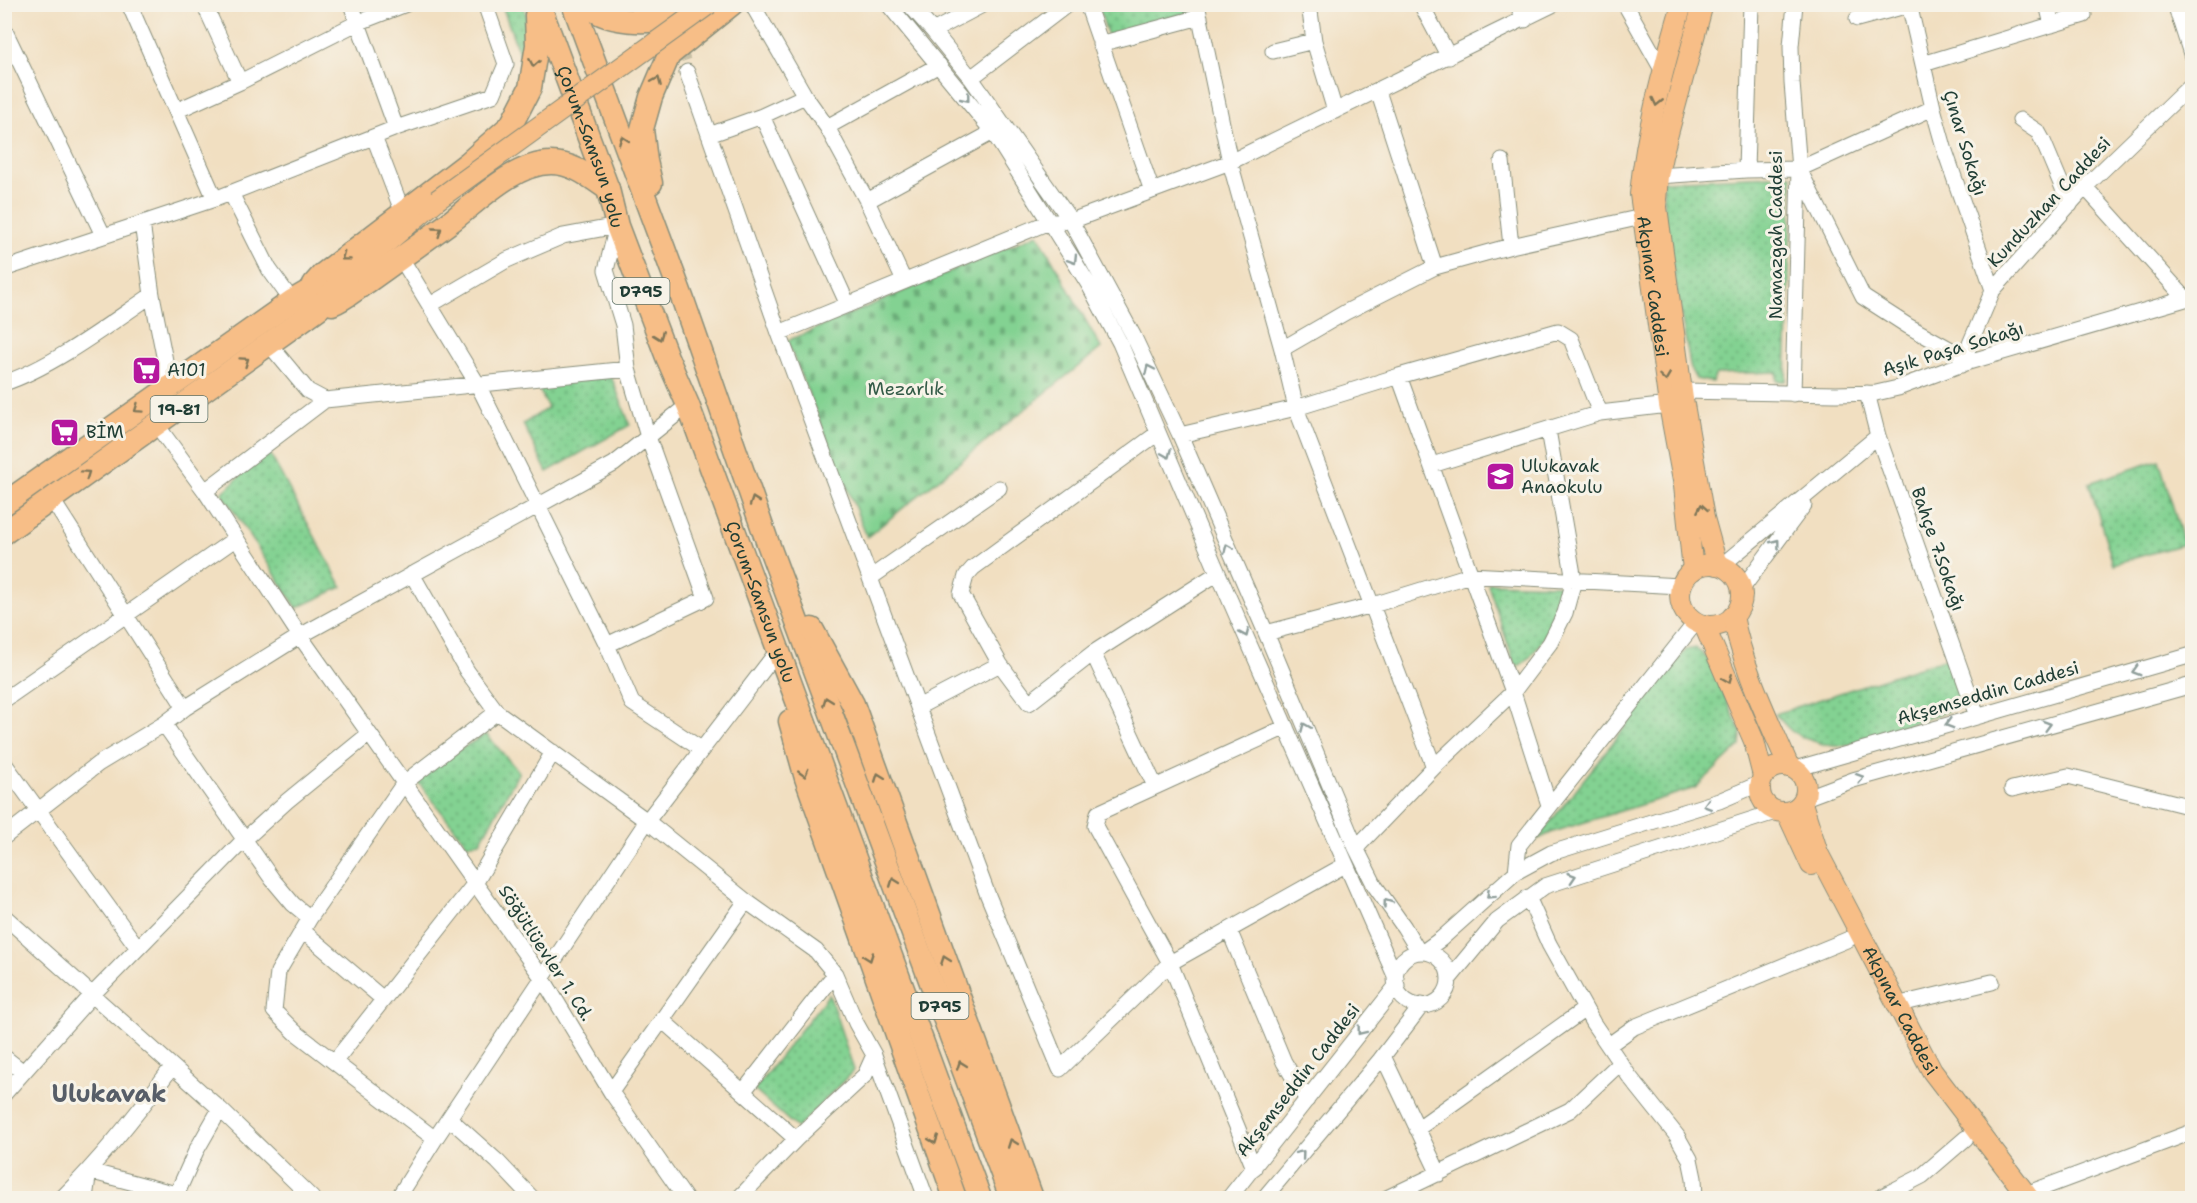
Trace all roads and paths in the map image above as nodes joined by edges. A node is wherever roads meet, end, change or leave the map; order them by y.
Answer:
1 (129, 4) edge
2 (204, 4) edge
3 (351, 4) edge
4 (406, 4) edge
5 (484, 4) edge
6 (538, 4) edge
7 (573, 4) edge
8 (588, 4) edge
9 (689, 4) edge
10 (709, 4) edge
11 (732, 4) edge
12 (752, 4) edge
13 (888, 4) edge
14 (909, 4) edge
15 (984, 4) edge
16 (1068, 4) edge
17 (1087, 4) edge
18 (1309, 4) edge
19 (1421, 4) edge
20 (1517, 4) edge
21 (1554, 4) edge
22 (1625, 4) edge
23 (1682, 4) edge
24 (1703, 4) edge
25 (1751, 4) edge
26 (1795, 4) edge
27 (2047, 4) edge
28 (2175, 4) edge
29 (1909, 5) edge
30 (1199, 11) edge
31 (2084, 15) dead end
32 (1857, 19) dead end
33 (1524, 20) junction
34 (357, 22) junction
35 (2052, 25) junction
36 (4, 29) edge
37 (933, 31) junction
38 (1314, 41) junction
39 (1100, 44) junction
40 (1273, 51) dead end
41 (1449, 57) junction
42 (2193, 57) edge
43 (1923, 64) junction
44 (939, 65) junction
45 (687, 72) tunnel mouth
46 (1664, 73) junction
47 (971, 78) junction
48 (240, 82) junction
49 (2193, 84) edge
50 (1378, 91) junction
51 (805, 96) junction
52 (1933, 108) junction
53 (176, 111) junction
54 (1335, 111) junction
55 (762, 116) junction
56 (2020, 120) dead end
57 (827, 127) junction
58 (396, 128) junction
59 (993, 132) junction
60 (709, 135) junction
61 (374, 137) junction
62 (1502, 161) dead end
63 (1230, 162) junction
64 (1799, 169) junction
65 (1746, 170) junction
66 (1658, 176) junction
67 (2085, 187) junction
68 (608, 189) junction
69 (1152, 191) junction
70 (231, 193) junction
71 (215, 199) junction
72 (867, 201) junction
73 (2070, 205) junction
74 (403, 213) junction
75 (1642, 218) junction
76 (1071, 220) junction
77 (1049, 222) junction
78 (142, 223) junction
79 (617, 226) junction
80 (103, 235) junction
81 (1511, 246) junction
82 (401, 258) junction
83 (1435, 267) junction
84 (4, 269) edge
85 (346, 277) joint
86 (904, 281) junction
87 (1993, 290) junction
88 (152, 295) junction
89 (2189, 298) edge
90 (307, 300) junction
91 (683, 300) junction
92 (430, 305) junction
93 (848, 305) junction
94 (779, 333) junction
95 (269, 344) junction
96 (1282, 349) junction
97 (1963, 361) junction
98 (628, 369) junction
99 (1400, 376) junction
100 (4, 383) edge
101 (478, 385) junction
102 (170, 386) junction
103 (1867, 393) junction
104 (1793, 394) junction
105 (1676, 398) junction
106 (325, 400) junction
107 (688, 405) junction
108 (1296, 408) junction
109 (1600, 413) junction
110 (156, 424) junction
111 (1548, 430) junction
112 (1158, 433) junction
113 (1180, 435) junction
114 (1878, 436) junction
115 (648, 437) junction
116 (1432, 465) junction
117 (1818, 486) junction
118 (999, 488) dead end
119 (205, 491) junction
120 (51, 498) junction
121 (4, 504) edge
122 (538, 505) junction
123 (4, 533) edge
124 (235, 539) junction
125 (773, 556) junction
126 (1719, 565) junction
127 (1693, 570) junction
128 (1218, 573) junction
129 (412, 574) junction
130 (750, 574) junction
131 (1470, 575) junction
132 (870, 578) junction
133 (1574, 580) junction
134 (1681, 586) junction
135 (1741, 590) junction
136 (1373, 605) junction
137 (126, 614) junction
138 (1733, 616) junction
139 (1700, 624) junction
140 (1266, 633) junction
141 (300, 636) junction
142 (607, 645) junction
143 (1093, 653) junction
144 (2193, 656) edge
145 (772, 657) junction
146 (1000, 664) junction
147 (2193, 685) edge
148 (1514, 692) junction
149 (4, 700) edge
150 (918, 707) junction
151 (185, 708) junction
152 (497, 712) junction
153 (1977, 716) junction
154 (164, 724) junction
155 (1286, 727) junction
156 (369, 734) junction
157 (701, 749) junction
158 (553, 752) junction
159 (4, 763) edge
160 (1434, 767) junction
161 (1792, 768) junction
162 (1762, 780) junction
163 (404, 783) junction
164 (1155, 786) junction
165 (2012, 789) dead end
166 (1549, 805) junction
167 (1792, 806) junction
168 (2193, 807) edge
169 (38, 810) junction
170 (647, 820) junction
171 (5, 835) edge
172 (244, 840) junction
173 (1356, 848) junction
174 (1345, 865) junction
175 (1516, 872) junction
176 (476, 882) junction
177 (1528, 897) junction
178 (746, 901) junction
179 (4, 916) edge
180 (306, 925) junction
181 (1229, 930) junction
182 (1849, 939) junction
183 (138, 948) junction
184 (1421, 952) junction
185 (1170, 963) junction
186 (835, 974) junction
187 (543, 979) junction
188 (1449, 979) junction
189 (1396, 981) junction
190 (1992, 982) dead end
191 (92, 995) junction
192 (383, 999) junction
193 (1422, 1005) junction
194 (1896, 1005) junction
195 (1585, 1009) junction
196 (662, 1020) junction
197 (1609, 1045) junction
198 (874, 1055) junction
199 (1383, 1056) junction
200 (4, 1057) edge
201 (335, 1061) junction
202 (1620, 1063) junction
203 (172, 1067) junction
204 (23, 1072) junction
205 (611, 1092) junction
206 (743, 1092) junction
207 (4, 1094) edge
208 (1307, 1100) junction
209 (220, 1109) junction
210 (449, 1118) junction
211 (1417, 1129) junction
212 (2193, 1132) edge
213 (1966, 1138) junction
214 (435, 1139) junction
215 (796, 1139) junction
216 (1254, 1168) junction
217 (89, 1171) junction
218 (1439, 1174) junction
219 (297, 1184) junction
220 (176, 1196) edge
221 (1270, 1196) edge
222 (2023, 1197) edge
223 (62, 1198) edge
224 (85, 1198) edge
225 (290, 1198) edge
226 (312, 1198) edge
227 (398, 1198) edge
228 (532, 1198) edge
229 (685, 1198) edge
230 (739, 1198) edge
231 (926, 1198) edge
232 (955, 1198) edge
233 (980, 1198) edge
234 (1011, 1198) edge
235 (1032, 1198) edge
236 (1229, 1198) edge
237 (1387, 1198) edge
238 (1695, 1198) edge
239 (1879, 1198) edge

1 - 53 street
2 - 48 street
3 - 34 street
4 - 34 street
5 - 58 street
6 - 68 highway, Çorum-Samsun yolu / D795
6 -> 74 highway
91 -> 7 highway, Çorum-Samsun yolu / D795
8 - 9 highway
10 - 85 main road, bridge
91 -> 11 highway
12 - 51 street
13 - 44 street
14 - 37 street
15 - 37 street
16 - 47 street
17 - 39 street
18 - 38 street
19 - 41 street
20 - 33 street
21 - 33 street
22 - 46 street
23 - 46 main road, Akpınar Caddesi
24 - 66 main road, Akpınar Caddesi
25 - 65 street
26 - 64 street, Namazgah Caddesi
27 - 35 street
28 - 42 street
29 - 32 street
29 - 43 street, Çınar Sokağı
30 - 39 street
30 - 63 street
31 - 35 street
33 - 41 street
34 - 48 street
34 - 58 street
35 - 43 street
36 - 80 street
37 - 47 street
38 - 40 street
38 - 54 street
39 - 69 street
41 - 50 street
43 - 52 street, Çınar Sokağı
44 - 57 street
44 -> 59 street
45 - 60 street
46 -> 75 main road, Akpınar Caddesi
47 - 76 street
48 - 53 street
49 - 67 street, Kunduzhan Caddesi
50 - 54 street
50 - 83 street
51 - 55 street
51 - 57 street
52 - 64 street
52 - 87 street, Çınar Sokağı
53 - 71 street
54 - 63 street
55 - 60 street
55 - 93 street
56 - 73 street
57 - 72 street
58 - 61 street
59 - 72 street
59 - 77 street
60 - 94 street
61 - 70 street
61 - 74 street
62 - 81 street
63 - 69 street
63 - 96 street
64 - 65 street
64 - 97 street
64 - 104 street, Namazgah Caddesi
65 - 66 street
66 - 105 main road, Akpınar Caddesi
67 - 73 street, Kunduzhan Caddesi
67 - 89 street
68 - 79 highway, Çorum-Samsun yolu / D795
82 -> 68 highway
69 - 76 street
70 - 71 street
70 - 90 street
71 - 78 street
72 - 86 street
73 - 87 street, Kunduzhan Caddesi
74 -> 90 highway
75 - 81 street
75 -> 105 main road, Akpınar Caddesi
76 - 77 street
113 -> 76 street
77 - 86 street
77 -> 112 street
78 - 80 street
78 - 88 street
79 - 92 street
79 - 98 street
79 -> 107 highway, Çorum-Samsun yolu / D795
80 - 84 street
81 - 83 street
82 - 90 highway
82 - 92 street
83 - 96 street
85 - 90 highway, 19-81
86 - 93 street
87 - 97 street, Kunduzhan Caddesi
88 - 100 street
88 - 102 street
89 - 97 street, Aşık Paşa Sokağı
90 - 95 highway, 19-81
90 - 102 highway, 19-81
125 -> 91 highway, Çorum-Samsun yolu / D795
92 - 101 street
93 - 94 street
94 - 132 street
95 - 106 street
110 -> 95 highway, 19-81
96 - 108 street
97 - 103 street, Aşık Paşa Sokağı
98 - 101 street
98 - 115 street
99 - 108 street
99 - 109 street
99 - 116 street
101 - 106 street
101 - 122 street
102 -> 121 highway, 19-81
103 - 104 street, Aşık Paşa Sokağı
103 - 114 street, Bahçe 7.Sokağı
104 - 105 street, Aşık Paşa Sokağı
105 - 109 street, Aşık Paşa Sokağı
126 -> 105 main road, Akpınar Caddesi
105 - 127 main road, Akpınar Caddesi
106 - 119 street
107 - 115 street
107 - 130 highway, Çorum-Samsun yolu / D795
108 - 113 street
108 - 136 street
109 - 111 street, Aşık Paşa Sokağı
110 - 119 street, Söğütlüevler 1. Cd.
120 -> 110 highway, 19-81
111 - 116 street, Aşık Paşa Sokağı
111 - 133 street
112 -> 128 street
112 - 146 street
140 -> 113 street
114 - 117 street
114 - 153 street, Bahçe 7.Sokağı
115 - 122 street
115 - 142 street
116 - 131 street
117 - 126 street
135 -> 117 street
118 - 132 street
119 - 124 street, Söğütlüevler 1. Cd.
120 - 123 highway, 19-81
120 - 137 street
122 - 129 street
122 - 142 street
124 - 137 street
124 - 141 street, Söğütlüevler 1. Cd.
234 -> 125 highway, Çorum-Samsun yolu / D795
235 -> 125 highway
126 - 127 main road
126 - 135 main road
127 - 134 main road
128 - 143 street
128 -> 155 street
129 - 141 street
129 - 152 street
130 - 145 highway
130 - 233 highway, Çorum-Samsun yolu / D795
131 - 133 street
131 - 136 street
131 - 148 street
132 - 150 street
133 - 134 street
133 - 148 street
134 - 139 main road
135 - 138 main road
136 - 140 street
136 - 160 street
137 - 149 street
137 - 151 street
138 - 139 main road
138 - 161 main road
139 -> 162 main road
139 - 166 street
173 -> 140 street
141 - 151 street
141 - 156 street, Söğütlüevler 1. Cd.
142 - 157 street
143 - 146 street
143 - 164 street
144 -> 153 street, Akşemseddin Caddesi
145 - 157 street
145 -> 232 highway
146 - 150 street
167 -> 147 street
148 - 160 street
148 - 166 street
150 - 185 street
151 - 154 street
152 - 158 street
152 - 163 street
153 -> 161 street, Akşemseddin Caddesi
154 - 169 street
154 - 172 street
155 - 164 street
155 - 174 street
156 - 163 street, Söğütlüevler 1. Cd.
156 - 172 street
157 - 170 street
158 - 170 street
158 - 176 street
159 - 169 street
160 - 173 street
161 - 162 main road
161 - 167 main road
162 - 167 main road
162 -> 175 street
163 - 176 street, Söğütlüevler 1. Cd.
163 - 180 street
164 - 185 street
165 - 168 street
166 - 175 street
177 -> 167 street
167 - 182 main road, Akpınar Caddesi
167 - 194 main road, Akpınar Caddesi
169 - 171 street
169 - 183 street
170 - 178 street
170 - 187 street
172 - 180 street
172 - 183 street
184 -> 173 street
174 - 181 street
174 - 189 street
175 -> 184 street
176 - 187 street, Söğütlüevler 1. Cd.
176 - 192 street
177 - 188 street
177 - 195 street
178 - 186 street
178 - 196 street
179 - 191 street
180 - 192 street
180 - 201 street
181 - 185 street
181 - 208 street
182 - 197 street
182 - 213 main road, Akpınar Caddesi
183 - 191 street
184 - 188 street
184 - 189 street
185 - 216 street
186 - 198 street
186 - 206 street
187 - 205 street, Söğütlüevler 1. Cd.
187 - 210 street
188 - 193 street
189 - 193 street
189 -> 208 street, Akşemseddin Caddesi
190 - 194 street
191 - 203 street
191 - 204 street
192 - 201 street
193 - 199 street
194 - 222 main road, Akpınar Caddesi
195 - 197 street
195 - 211 street
196 - 205 street
196 - 206 street
197 - 202 street
198 - 215 street
198 - 231 street
199 - 211 street
221 -> 199 street
200 - 204 street
201 - 214 street
202 - 218 street
202 - 238 street
203 - 209 street
203 - 217 street
204 - 207 street
205 - 229 street, Söğütlüevler 1. Cd.
206 - 215 street
208 - 216 street, Akşemseddin Caddesi
209 - 219 street
209 - 220 street
210 - 214 street
210 - 228 street
211 - 218 street
212 - 222 street
213 - 222 main road, Akpınar Caddesi
213 - 239 street
214 - 227 street
215 - 230 street
216 - 236 street, Akşemseddin Caddesi
217 - 220 street
217 - 223 street
217 - 224 street
218 - 237 street
219 - 225 street
219 - 226 street

